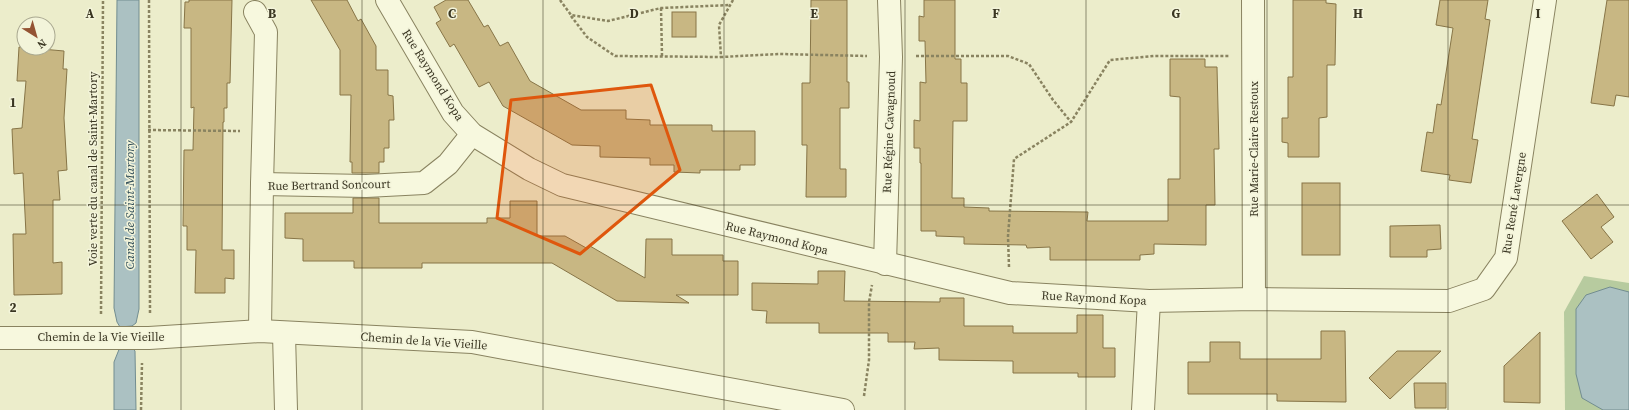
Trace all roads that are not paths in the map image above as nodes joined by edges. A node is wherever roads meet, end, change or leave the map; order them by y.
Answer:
1 (387, 0) edge
2 (889, 0) edge
3 (1253, 0) edge
4 (1545, 0) edge
5 (255, 12) dead end
6 (472, 134) junction
7 (262, 184) junction
8 (885, 264) junction
9 (1254, 299) junction
10 (1149, 301) junction
11 (260, 331) junction
12 (284, 334) junction
13 (0, 338) edge
14 (853, 406) edge
15 (286, 410) edge
16 (1142, 410) edge

1 - 6 street, Rue Raymond Kopa
2 - 8 street, Rue Régine Cavagnoud
3 - 9 street, Rue Marie-Claire Restoux
4 - 9 street, Rue René Lavergne
5 - 7 street
6 - 7 street, Rue Bertrand Soncourt
6 - 8 street, Rue Raymond Kopa
7 - 11 street, Rue Bertrand Soncourt
8 - 10 street, Rue Raymond Kopa
9 - 10 street, Rue Raymond Kopa
10 - 16 street
11 - 12 street, Chemin de la Vie Vieille
11 - 13 street, Chemin de la Vie Vieille
12 - 14 street, Chemin de la Vie Vieille
12 - 15 street

